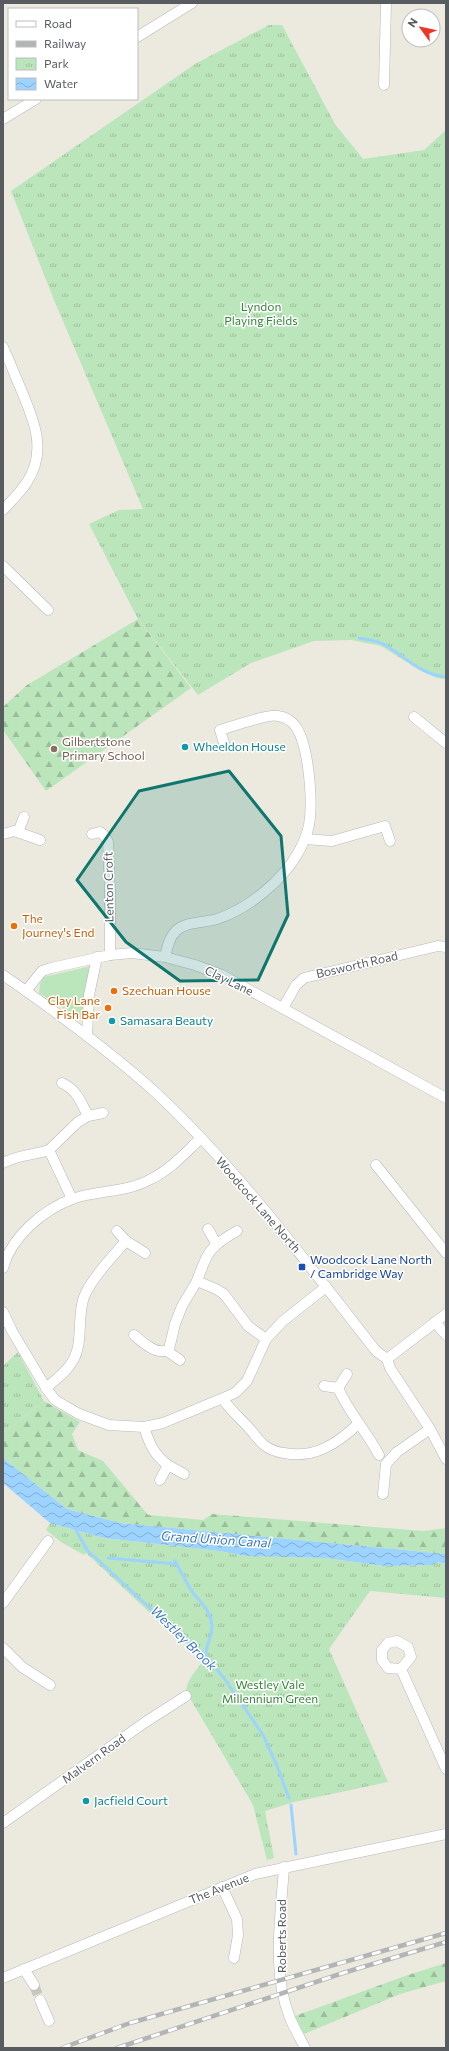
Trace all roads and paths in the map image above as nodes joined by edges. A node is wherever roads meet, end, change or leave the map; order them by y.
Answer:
1 (192, 3) edge
2 (386, 3) edge
3 (138, 36) edge
4 (384, 85) dead end
5 (34, 100) edge
6 (3, 119) edge
7 (3, 347) edge
8 (3, 510) edge
9 (3, 566) edge
10 (48, 610) dead end
11 (414, 717) dead end
12 (446, 742) edge
13 (225, 746) dead end
14 (24, 817) dead end
15 (18, 832) junction
16 (3, 834) edge
17 (92, 834) dead end
18 (305, 839) junction
19 (40, 840) dead end
20 (390, 841) dead end
21 (446, 947) edge
22 (110, 955) junction
23 (165, 957) junction
24 (97, 958) junction
25 (3, 975) edge
26 (26, 991) junction
27 (283, 1008) junction
28 (87, 1036) junction
29 (62, 1083) dead end
30 (446, 1098) edge
31 (103, 1113) dead end
32 (88, 1116) junction
33 (200, 1139) junction
34 (49, 1150) junction
35 (3, 1163) edge
36 (376, 1165) dead end
37 (72, 1199) junction
38 (208, 1229) dead end
39 (117, 1231) dead end
40 (237, 1231) dead end
41 (126, 1241) junction
42 (216, 1243) junction
43 (145, 1253) dead end
44 (446, 1253) edge
45 (3, 1268) edge
46 (197, 1281) junction
47 (326, 1287) junction
48 (3, 1312) edge
49 (446, 1314) edge
50 (435, 1322) junction
51 (134, 1335) dead end
52 (446, 1335) edge
53 (266, 1339) junction
54 (166, 1351) junction
55 (387, 1359) junction
56 (180, 1360) dead end
57 (347, 1374) dead end
58 (324, 1386) dead end
59 (46, 1388) junction
60 (338, 1388) junction
61 (223, 1399) junction
62 (358, 1424) junction
63 (144, 1427) junction
64 (430, 1429) junction
65 (379, 1455) dead end
66 (446, 1459) edge
67 (168, 1465) junction
68 (184, 1474) dead end
69 (160, 1480) dead end
70 (383, 1494) dead end
71 (48, 1541) dead end
72 (3, 1603) edge
73 (3, 1648) edge
74 (401, 1669) dead end
75 (50, 1685) dead end
76 (186, 1696) dead end
77 (446, 1769) edge
78 (3, 1823) edge
79 (446, 1834) edge
80 (284, 1867) junction
81 (222, 1886) junction
82 (234, 1958) dead end
83 (24, 1969) junction
84 (3, 1978) edge
85 (34, 1985) tunnel mouth
86 (40, 2000) tunnel mouth
87 (50, 2021) dead end
88 (305, 2048) edge

1 - 3 street
2 - 4 street
5 - 6 street
7 - 8 street
9 - 10 street
11 - 12 street
13 - 18 street
14 - 15 street
15 - 16 street
15 - 19 street
17 - 22 street, Lenton Croft
18 - 20 street
18 - 23 street
21 - 27 street, Bosworth Road
22 - 23 street, Clay Lane
22 - 24 street, Clay Lane
23 - 27 street, Clay Lane
24 - 26 street, Clay Lane
24 - 28 street
25 - 26 street
26 - 28 street, Woodcock Lane North
27 - 30 street, Clay Lane
28 - 33 street, Woodcock Lane North
29 - 32 street
31 - 32 street
32 - 34 street
33 - 37 street
33 - 47 street, Woodcock Lane North
34 - 35 street
34 - 37 street
36 - 44 street
37 - 45 street
38 - 42 street
39 - 41 street
40 - 42 street
41 - 43 street
41 - 59 street
42 - 46 street
46 - 53 street
46 - 54 street
47 - 53 street
47 - 55 street, Woodcock Lane North
48 - 59 street
49 - 50 street
50 - 52 street
50 - 55 street
51 - 54 street
53 - 61 street
54 - 56 street
55 - 64 street, Woodcock Lane North
57 - 60 street
58 - 60 street
59 - 63 street
60 - 62 street
61 - 62 street
61 - 63 street
62 - 65 street
63 - 67 street
64 - 66 street, Woodcock Lane North
64 - 70 street
67 - 68 street
67 - 69 street
71 - 72 street
73 - 75 street
74 - 77 street
76 - 78 street, Malvern Road
79 - 80 street, The Avenue
80 - 81 street, The Avenue
80 - 88 street, Roberts Road
81 - 82 street
81 - 83 street, The Avenue
83 - 84 street, The Avenue
83 - 85 street
86 - 87 street

